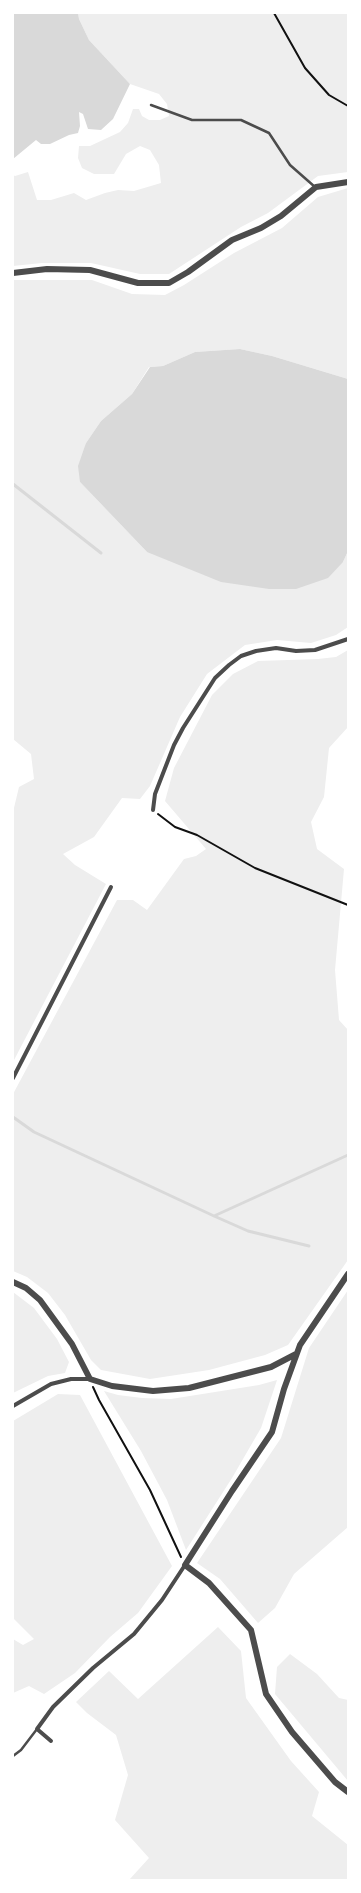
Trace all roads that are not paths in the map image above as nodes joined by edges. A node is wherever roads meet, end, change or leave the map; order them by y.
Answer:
1 (151, 105) dead end
2 (348, 182) edge
3 (316, 187) junction
4 (13, 273) edge
5 (348, 639) edge
6 (153, 810) road end
7 (111, 887) dead end
8 (13, 1078) edge
9 (348, 1274) edge
10 (13, 1282) edge
11 (296, 1354) junction
12 (90, 1379) junction
13 (13, 1406) edge
14 (185, 1565) junction
15 (37, 1729) junction
16 (51, 1741) dead end
17 (13, 1756) edge
18 (348, 1792) edge

1 - 3 lane
2 - 3 street
3 - 4 street
5 - 6 street
7 - 8 street
9 - 11 street
10 - 12 street
11 - 12 street
11 - 14 street
12 - 13 street
14 - 15 street
14 - 18 street
15 - 16 street
15 - 17 lane

